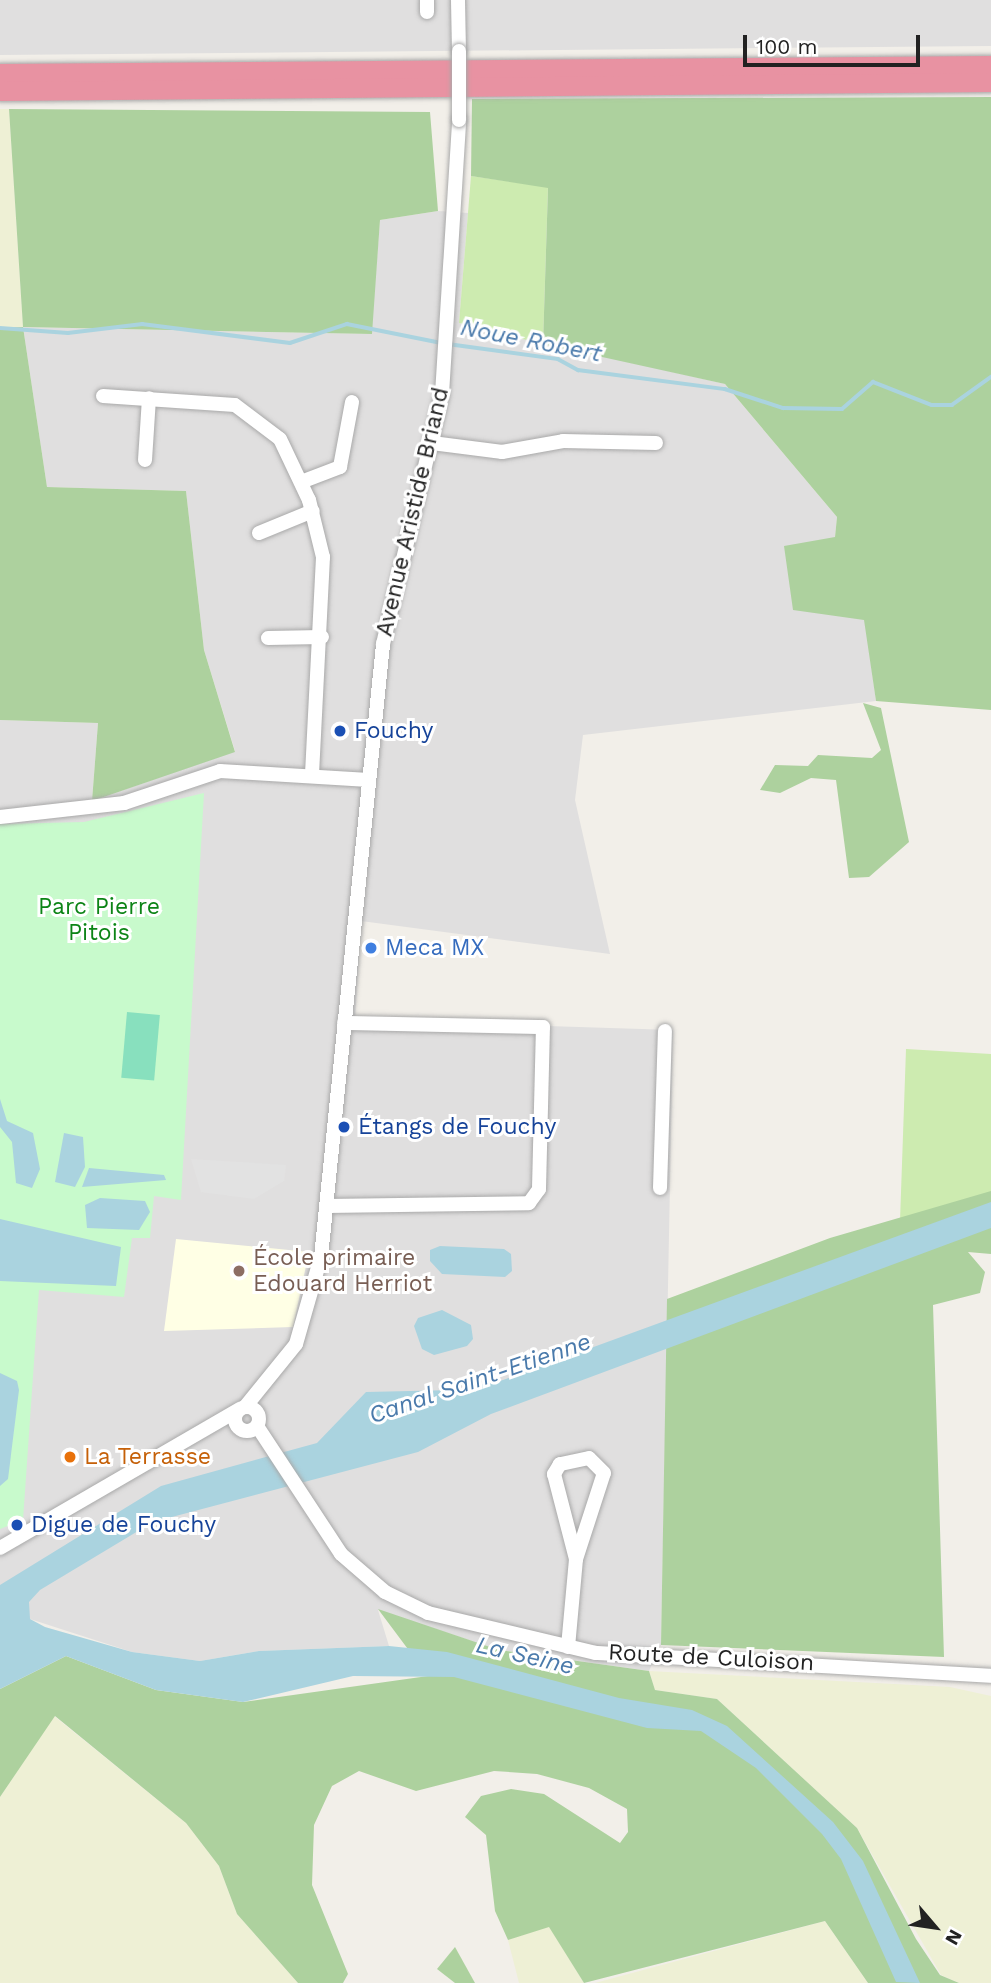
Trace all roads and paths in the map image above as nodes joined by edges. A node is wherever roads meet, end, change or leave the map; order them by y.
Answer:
1 (458, 0) edge
2 (991, 65) edge
3 (0, 72) edge
4 (991, 82) edge
5 (0, 91) edge
6 (103, 396) dead end
7 (149, 398) junction
8 (352, 402) dead end
9 (432, 443) junction
10 (656, 443) dead end
11 (145, 460) dead end
12 (301, 482) junction
13 (313, 511) junction
14 (259, 533) dead end
15 (322, 637) junction
16 (268, 638) dead end
17 (312, 775) junction
18 (369, 780) junction
19 (0, 817) edge
20 (345, 1023) junction
21 (665, 1031) dead end
22 (660, 1188) dead end
23 (327, 1206) junction
24 (252, 1425) junction
25 (203, 1433) junction
26 (0, 1548) edge
27 (576, 1559) junction
28 (568, 1647) junction
29 (991, 1676) edge

1 - 9 street, Avenue Aristide Briand, bridge
2 - 3 highway
4 - 5 highway
6 - 7 street
7 - 11 street
7 - 12 street
8 - 12 street
9 - 10 street
9 - 18 street, Avenue Aristide Briand
12 - 13 street
13 - 14 street
13 - 15 street
15 - 16 street
15 - 17 street
17 - 18 street
17 - 19 street
18 - 20 street, Avenue Aristide Briand
20 - 23 street, Avenue Aristide Briand
20 - 23 street
21 - 22 street
23 - 24 street, Avenue Aristide Briand
24 - 25 street
24 - 25 street
24 - 28 street, Route de Culoison
25 - 26 street
27 - 27 street
27 - 28 street
28 - 29 street, Route de Culoison

